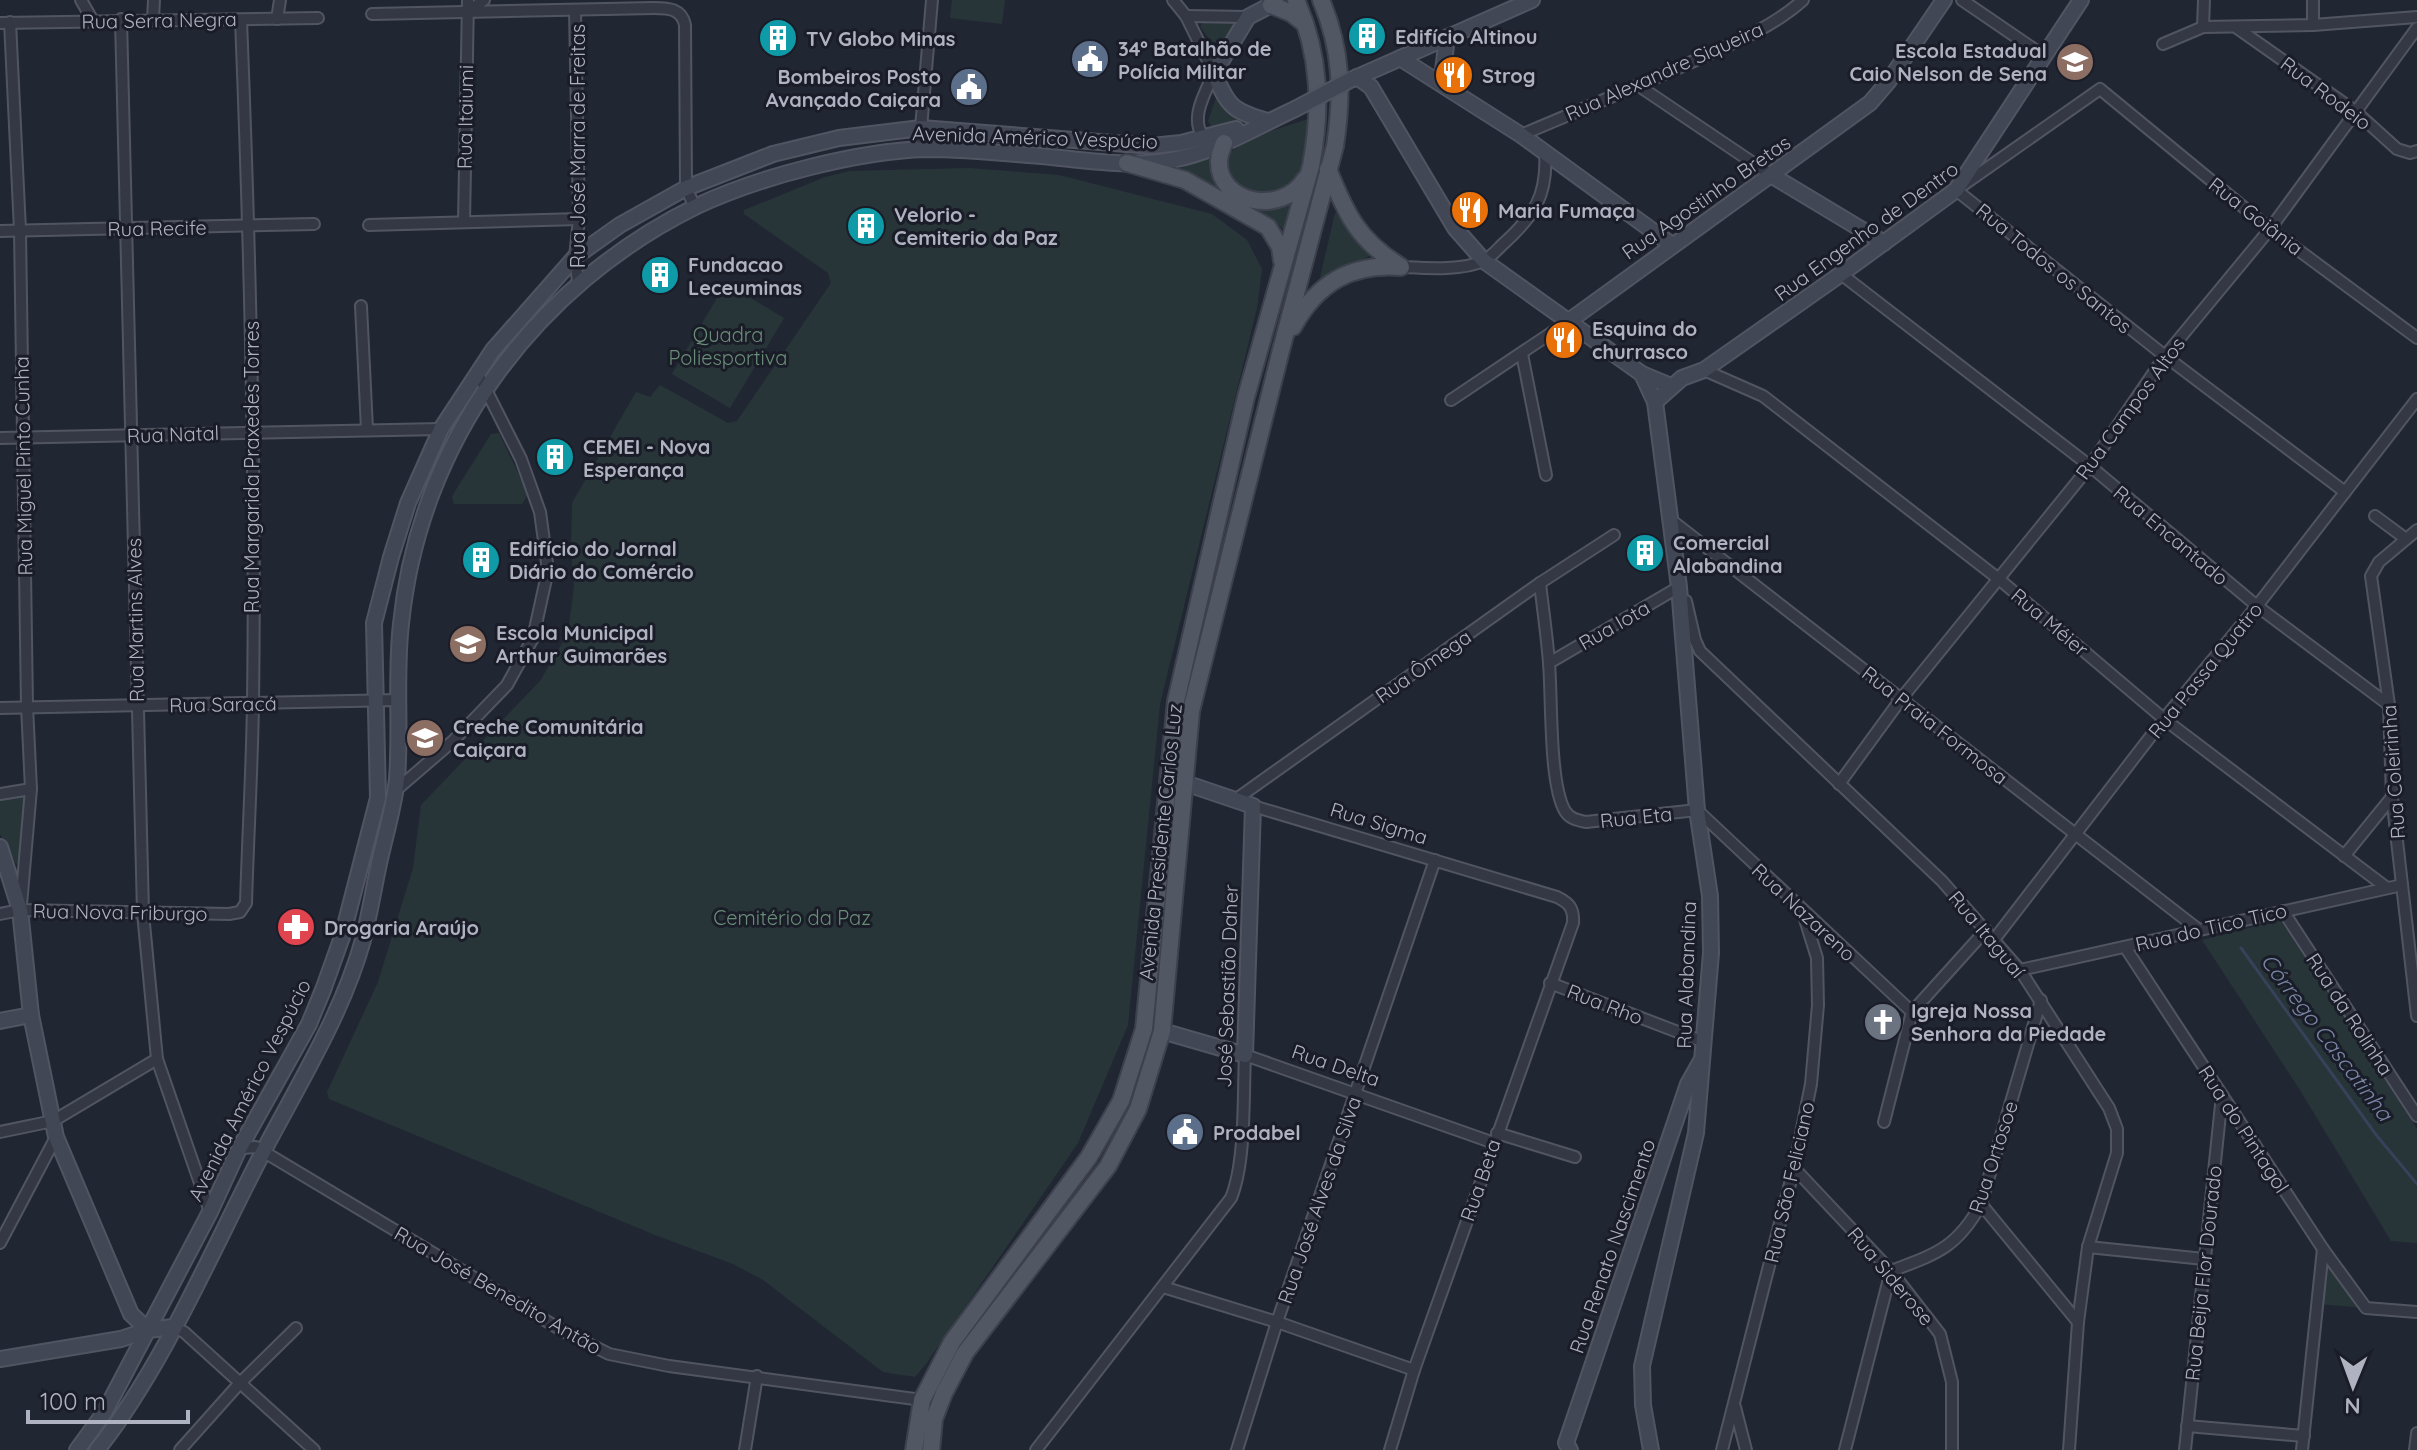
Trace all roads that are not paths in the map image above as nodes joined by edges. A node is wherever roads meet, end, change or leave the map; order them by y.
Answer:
1 (81, 0) edge
2 (154, 0) edge
3 (280, 0) edge
4 (403, 0) edge
5 (468, 0) edge
6 (484, 0) edge
7 (932, 0) edge
8 (1173, 0) edge
9 (1296, 0) edge
10 (1321, 0) edge
11 (1532, 0) edge
12 (1803, 0) edge
13 (1944, 0) edge
14 (1962, 0) edge
15 (2081, 0) edge
16 (2204, 0) edge
17 (2313, 0) edge
18 (1273, 2) edge
19 (654, 4) edge
20 (575, 10) junction
21 (467, 13) junction
22 (372, 14) dead end
23 (402, 14) junction
24 (1186, 16) junction
25 (1248, 17) junction
26 (2417, 17) edge
27 (318, 18) dead end
28 (121, 19) junction
29 (153, 19) junction
30 (277, 19) junction
31 (241, 20) junction
32 (93, 21) junction
33 (5, 22) edge
34 (1307, 25) junction
35 (2313, 25) junction
36 (2203, 27) junction
37 (2237, 28) junction
38 (2417, 28) edge
39 (1447, 38) junction
40 (2163, 44) dead end
41 (2044, 56) junction
42 (1400, 58) junction
43 (1376, 68) junction
44 (1214, 73) junction
45 (1354, 78) junction
46 (1639, 86) junction
47 (1371, 87) junction
48 (1449, 87) junction
49 (2100, 89) joint
50 (2355, 111) junction
51 (1267, 121) junction
52 (921, 128) junction
53 (1521, 135) junction
54 (1204, 138) junction
55 (1224, 143) junction
56 (923, 149) junction
57 (2417, 151) edge
58 (1545, 152) junction
59 (1127, 163) junction
60 (1320, 168) junction
61 (1771, 175) junction
62 (686, 188) junction
63 (1956, 190) junction
64 (695, 207) junction
65 (579, 219) junction
66 (464, 222) junction
67 (314, 224) dead end
68 (369, 225) dead end
69 (249, 226) junction
70 (128, 229) junction
71 (2270, 229) junction
72 (20, 230) junction
73 (0, 231) edge
74 (1884, 243) junction
75 (1672, 245) junction
76 (575, 257) junction
77 (1484, 261) junction
78 (1283, 263) junction
79 (1401, 267) junction
80 (1841, 274) junction
81 (578, 282) junction
82 (361, 306) dead end
83 (1569, 321) junction
84 (2417, 338) edge
85 (1281, 350) junction
86 (1522, 354) junction
87 (2165, 356) junction
88 (1704, 370) junction
89 (477, 372) junction
90 (1642, 374) junction
91 (1671, 386) junction
92 (485, 388) junction
93 (1456, 398) dead end
94 (2417, 399) edge
95 (1655, 402) junction
96 (367, 429) junction
97 (441, 429) junction
98 (252, 432) junction
99 (132, 436) junction
100 (22, 437) junction
101 (0, 438) edge
102 (2090, 466) junction
103 (1546, 475) dead end
104 (2345, 492) junction
105 (408, 503) junction
106 (427, 510) junction
107 (2375, 516) dead end
108 (1671, 520) junction
109 (2417, 530) edge
110 (1614, 535) dead end
111 (2406, 539) junction
112 (2000, 580) junction
113 (1540, 583) junction
114 (1679, 590) junction
115 (2257, 606) junction
116 (1549, 663) junction
117 (1901, 699) junction
118 (378, 700) junction
119 (398, 700) junction
120 (253, 704) junction
121 (2389, 705) junction
122 (27, 706) junction
123 (136, 706) junction
124 (0, 708) edge
125 (2164, 719) junction
126 (1176, 780) junction
127 (1839, 784) junction
128 (31, 789) junction
129 (395, 791) junction
130 (0, 794) edge
131 (2392, 797) junction
132 (1235, 800) junction
133 (1253, 806) junction
134 (1697, 810) junction
135 (2075, 834) junction
136 (0, 847) edge
137 (2344, 856) junction
138 (1435, 860) junction
139 (2402, 885) junction
140 (2387, 888) junction
141 (20, 910) junction
142 (1803, 911) junction
143 (2283, 911) junction
144 (240, 912) joint
145 (1574, 912) joint
146 (143, 913) junction
147 (0, 914) edge
148 (1986, 930) junction
149 (2199, 930) junction
150 (1993, 941) junction
151 (2125, 947) junction
152 (2020, 970) junction
153 (1550, 983) junction
154 (2041, 1000) junction
155 (1912, 1012) junction
156 (31, 1015) junction
157 (2417, 1016) edge
158 (0, 1021) edge
159 (1162, 1031) junction
160 (1703, 1050) junction
161 (1245, 1055) junction
162 (157, 1059) junction
163 (1355, 1093) junction
164 (2222, 1095) junction
165 (2417, 1116) edge
166 (53, 1121) junction
167 (1884, 1122) dead end
168 (0, 1132) edge
169 (56, 1137) junction
170 (1495, 1138) junction
171 (238, 1151) junction
172 (263, 1152) junction
173 (1575, 1157) dead end
174 (1794, 1168) junction
175 (1981, 1204) junction
176 (210, 1212) junction
177 (0, 1243) edge
178 (2088, 1247) junction
179 (2323, 1249) junction
180 (2204, 1259) junction
181 (1891, 1271) junction
182 (1163, 1287) junction
183 (2417, 1312) edge
184 (1277, 1322) junction
185 (2078, 1322) junction
186 (173, 1327) junction
187 (296, 1328) dead end
188 (148, 1330) junction
189 (0, 1359) edge
190 (1414, 1370) junction
191 (757, 1376) junction
192 (239, 1384) junction
193 (922, 1400) junction
194 (1735, 1405) junction
195 (2187, 1426) junction
196 (2417, 1433) edge
197 (2304, 1436) junction
198 (1566, 1448) edge
199 (77, 1450) edge
200 (97, 1450) edge
201 (180, 1450) edge
202 (314, 1450) edge
203 (745, 1450) edge
204 (914, 1450) edge
205 (931, 1450) edge
206 (1036, 1450) edge
207 (1237, 1450) edge
208 (1390, 1450) edge
209 (1651, 1450) edge
210 (1722, 1450) edge
211 (1746, 1450) edge
212 (1845, 1450) edge
213 (1952, 1450) edge
214 (2069, 1450) edge
215 (2185, 1450) edge
216 (2302, 1450) edge
217 (2415, 1450) edge

1 - 32 street
2 - 29 street
3 - 30 street
4 - 23 street
5 - 21 street, Rua Itaiumi
6 - 21 street
7 - 52 street
8 - 24 street
9 - 34 main road, Avenida Presidente Carlos Luz
10 - 60 main road, Avenida Presidente Carlos Luz
11 - 39 street, Avenida Américo Vespúcio
12 - 46 street, Rua Alexandre Siqueira
13 - 61 street, Rua Agostinho Bretas
14 - 41 street
15 - 41 street
16 - 36 street
17 - 35 street
18 - 25 street
18 - 34 main road
19 - 20 street
19 - 62 street
20 - 21 street
20 - 65 street, Rua José Marra de Freitas
21 - 23 street
21 - 66 street, Rua Itaiumi
22 - 23 street
24 - 25 street
24 - 44 street
25 - 44 street
26 - 35 street
27 - 30 street, Rua Serra Negra
28 - 29 street, Rua Serra Negra
28 - 32 street, Rua Serra Negra
28 - 70 street, Rua Martins Alves
29 - 31 street, Rua Serra Negra
30 - 31 street, Rua Serra Negra
31 - 69 street, Rua Margarida Praxedes Torres
32 - 33 street, Rua Serra Negra
33 - 72 street, Rua Miguel Pinto Cunha
34 - 60 main road, Avenida Presidente Carlos Luz
35 - 37 street
36 - 37 street
36 - 40 street
37 - 50 street, Rua Rodeio
38 - 50 street, Rua Campos Altos
39 - 42 street, Avenida Américo Vespúcio
39 - 48 street
41 - 63 street
42 - 43 street, Avenida Américo Vespúcio
42 - 48 street
43 - 45 street, Avenida Américo Vespúcio
43 - 47 street
44 - 51 street
44 - 54 street
45 - 47 street
45 - 51 street, Avenida Américo Vespúcio, bridge
46 - 53 street, Rua Alexandre Siqueira
46 - 61 street
47 - 77 street
48 - 53 street
49 - 63 street, Rua Engenho de Dentro
49 - 71 street, Rua Goiânia
50 - 57 street, Rua Rodeio
50 - 71 street, Rua Campos Altos
51 - 54 street, Avenida Américo Vespúcio
51 - 55 street, Avenida Américo Vespúcio
52 - 54 street, Avenida Américo Vespúcio
52 - 56 street
52 - 62 street, Avenida Américo Vespúcio
53 - 58 street
55 - 59 street, Avenida Américo Vespúcio
55 - 60 main road
56 - 59 street, Avenida Américo Vespúcio
56 - 64 street, Avenida Américo Vespúcio
58 - 75 street
58 - 77 street
59 - 78 main road
60 - 78 main road, Avenida Presidente Carlos Luz
60 - 79 main road
60 - 85 main road, Avenida Presidente Carlos Luz
61 - 74 street
61 - 75 street, Rua Agostinho Bretas
62 - 64 street
62 - 76 street, Avenida Américo Vespúcio
63 - 74 street, Rua Engenho de Dentro
63 - 87 street, Rua Todos os Santos
64 - 81 street, Avenida Américo Vespúcio
65 - 66 street
65 - 76 street, Rua José Marra de Freitas
66 - 68 street
67 - 69 street, Rua Recife
69 - 70 street, Rua Recife
69 - 98 street, Rua Margarida Praxedes Torres
70 - 72 street, Rua Recife
70 - 99 street, Rua Martins Alves
71 - 84 street, Rua Goiânia
71 - 87 street, Rua Campos Altos
72 - 73 street, Rua Recife
72 - 100 street, Rua Miguel Pinto Cunha
74 - 80 street, Rua Engenho de Dentro
75 - 83 street, Rua Agostinho Bretas
76 - 81 street, Rua José Marra de Freitas
76 - 89 street, Avenida Américo Vespúcio
77 - 79 street
77 - 83 street
78 - 126 main road, Avenida Presidente Carlos Luz
79 - 85 main road
80 - 88 street, Rua Engenho de Dentro
80 - 102 street, Rua Encantado
81 - 92 street, Avenida Américo Vespúcio
82 - 96 street
83 - 86 street, Rua Agostinho Bretas
83 - 90 street
85 - 126 main road, Avenida Presidente Carlos Luz
86 - 93 street, Rua Agostinho Bretas
86 - 103 street
87 - 102 street, Rua Campos Altos
87 - 104 street, Rua Todos os Santos
88 - 91 street, Rua Engenho de Dentro
88 - 112 street, Rua Méier
89 - 92 street
89 - 97 street, Avenida Américo Vespúcio
90 - 91 street
90 - 95 street, Rua Alabandina
91 - 95 street, Rua Engenho de Dentro
92 - 106 street, Avenida Américo Vespúcio
92 - 129 street
94 - 104 street, Rua Passa Quatro
95 - 108 street, Rua Alabandina
96 - 97 street, Rua Natal
96 - 98 street, Rua Natal
97 - 105 street, Avenida Américo Vespúcio
98 - 99 street, Rua Natal
98 - 120 street, Rua Margarida Praxedes Torres
99 - 100 street, Rua Natal
99 - 123 street, Rua Martins Alves
100 - 101 street, Rua Natal
100 - 122 street, Rua Miguel Pinto Cunha
102 - 112 street, Rua Campos Altos
102 - 115 street, Rua Encantado
104 - 115 street, Rua Passa Quatro
105 - 106 street
105 - 118 street, Avenida Américo Vespúcio
106 - 119 street, Avenida Américo Vespúcio
107 - 111 street
108 - 114 street, Rua Alabandina
108 - 117 street, Rua Praia Formosa
109 - 111 street
110 - 113 street, Rua Ômega
111 - 121 street, Rua Coleirinha
112 - 117 street, Rua Campos Altos
112 - 125 street, Rua Méier
113 - 116 street
113 - 132 street, Rua Ômega
114 - 116 street, Rua Iota
114 - 127 street, Rua Itaguaí
114 - 134 street, Rua Alabandina
115 - 121 street, Rua Encantado
115 - 125 street, Rua Passa Quatro
116 - 134 street, Rua Eta
117 - 127 street, Rua Campos Altos
117 - 135 street, Rua Praia Formosa
118 - 119 street, Rua Saracá
118 - 120 street, Rua Saracá
118 - 171 street, Avenida Américo Vespúcio
119 - 129 street, Avenida Américo Vespúcio
120 - 123 street, Rua Saracá
120 - 144 street, Rua Margarida Praxedes Torres
121 - 131 street, Rua Coleirinha
122 - 123 street, Rua Saracá
122 - 124 street, Rua Saracá
122 - 128 street, Rua Miguel Pinto Cunha
123 - 146 street, Rua Martins Alves
125 - 135 street, Rua Passa Quatro
125 - 137 street, Rua Méier
126 - 132 street, Rua Sigma
126 - 159 main road, Avenida Presidente Carlos Luz
126 - 193 main road, Avenida Presidente Carlos Luz
127 - 148 street, Rua Itaguaí
128 - 130 street
128 - 141 street, Rua Miguel Pinto Cunha
129 - 172 street, Avenida Américo Vespúcio
131 - 137 street
131 - 139 street, Rua Coleirinha
132 - 133 street, Rua Sigma
133 - 138 street, Rua Sigma
133 - 161 street, José Sebastião Daher
134 - 142 street, Rua Nazareno
134 - 160 street, Rua Alabandina
135 - 149 street, Rua Praia Formosa
135 - 150 street, Rua Passa Quatro
136 - 141 street
137 - 140 street, Rua Méier
138 - 145 street, Rua Sigma
138 - 163 street, Rua José Alves da Silva
139 - 140 street, Rua do Tico Tico
139 - 157 street, Rua Coleirinha
140 - 143 street, Rua do Tico Tico
141 - 146 street, Rua Nova Friburgo
141 - 147 street, Rua Nova Friburgo
141 - 156 street
142 - 155 street, Rua Nazareno
142 - 174 street, Rua São Feliciano
143 - 149 street, Rua do Tico Tico
143 - 165 street, Rua da Rolinha
144 - 146 street, Rua Nova Friburgo
145 - 153 street, Rua Beta
146 - 162 street, Rua Martins Alves
148 - 150 street, Rua Itaguaí
148 - 155 street
149 - 151 street, Rua do Tico Tico
150 - 152 street, Rua Itaguaí
151 - 152 street, Rua do Tico Tico
151 - 164 street, Rua do Pintagol
152 - 154 street, Rua Itaguaí
153 - 160 street, Rua Rho
153 - 170 street, Rua Beta
154 - 175 street, Rua Ortosoe
154 - 178 street, Rua Itaguaí
155 - 167 street
156 - 158 street
156 - 166 street
159 - 161 street, Rua Delta
159 - 205 main road, Avenida Presidente Carlos Luz
160 - 198 street, Rua Renato Nascimento
160 - 209 street, Rua Alabandina
161 - 163 street, Rua Delta
161 - 182 street, José Sebastião Daher
162 - 166 street
162 - 176 street, Rua Martins Alves
163 - 170 street, Rua Delta
163 - 184 street, Rua José Alves da Silva
164 - 179 street, Rua do Pintagol
164 - 180 street, Rua Beija Flor Dourado
166 - 168 street
166 - 169 street
169 - 177 street
169 - 188 street
170 - 173 street, Rua Delta
170 - 190 street, Rua Beta
171 - 172 street, Rua José Benedito Antão
171 - 176 street, Avenida Américo Vespúcio
172 - 186 street, Avenida Américo Vespúcio
172 - 191 street, Rua José Benedito Antão
174 - 181 street, Rua Siderose
174 - 194 street, Rua São Feliciano
175 - 181 street, Rua Ortosoe
175 - 185 street
176 - 188 street, Avenida Américo Vespúcio
178 - 180 street
178 - 185 street, Rua Itaguaí
179 - 183 street, Rua do Pintagol
179 - 197 street
180 - 195 street, Rua Beija Flor Dourado
181 - 212 street
181 - 213 street, Rua Siderose
182 - 184 street
182 - 206 street, José Sebastião Daher
184 - 190 street
184 - 207 street, Rua José Alves da Silva
185 - 214 street, Rua Itaguaí
186 - 188 street
186 - 192 street
186 - 200 street, Avenida Américo Vespúcio
187 - 192 street
188 - 189 street
188 - 199 street, Avenida Américo Vespúcio
190 - 208 street, Rua Beta
191 - 193 street, Rua José Benedito Antão
191 - 203 street
192 - 201 street
192 - 202 street
193 - 204 main road, Avenida Presidente Carlos Luz
194 - 210 street, Rua São Feliciano
194 - 211 street
195 - 197 street
195 - 215 street, Rua Beija Flor Dourado
196 - 217 street
197 - 216 street

